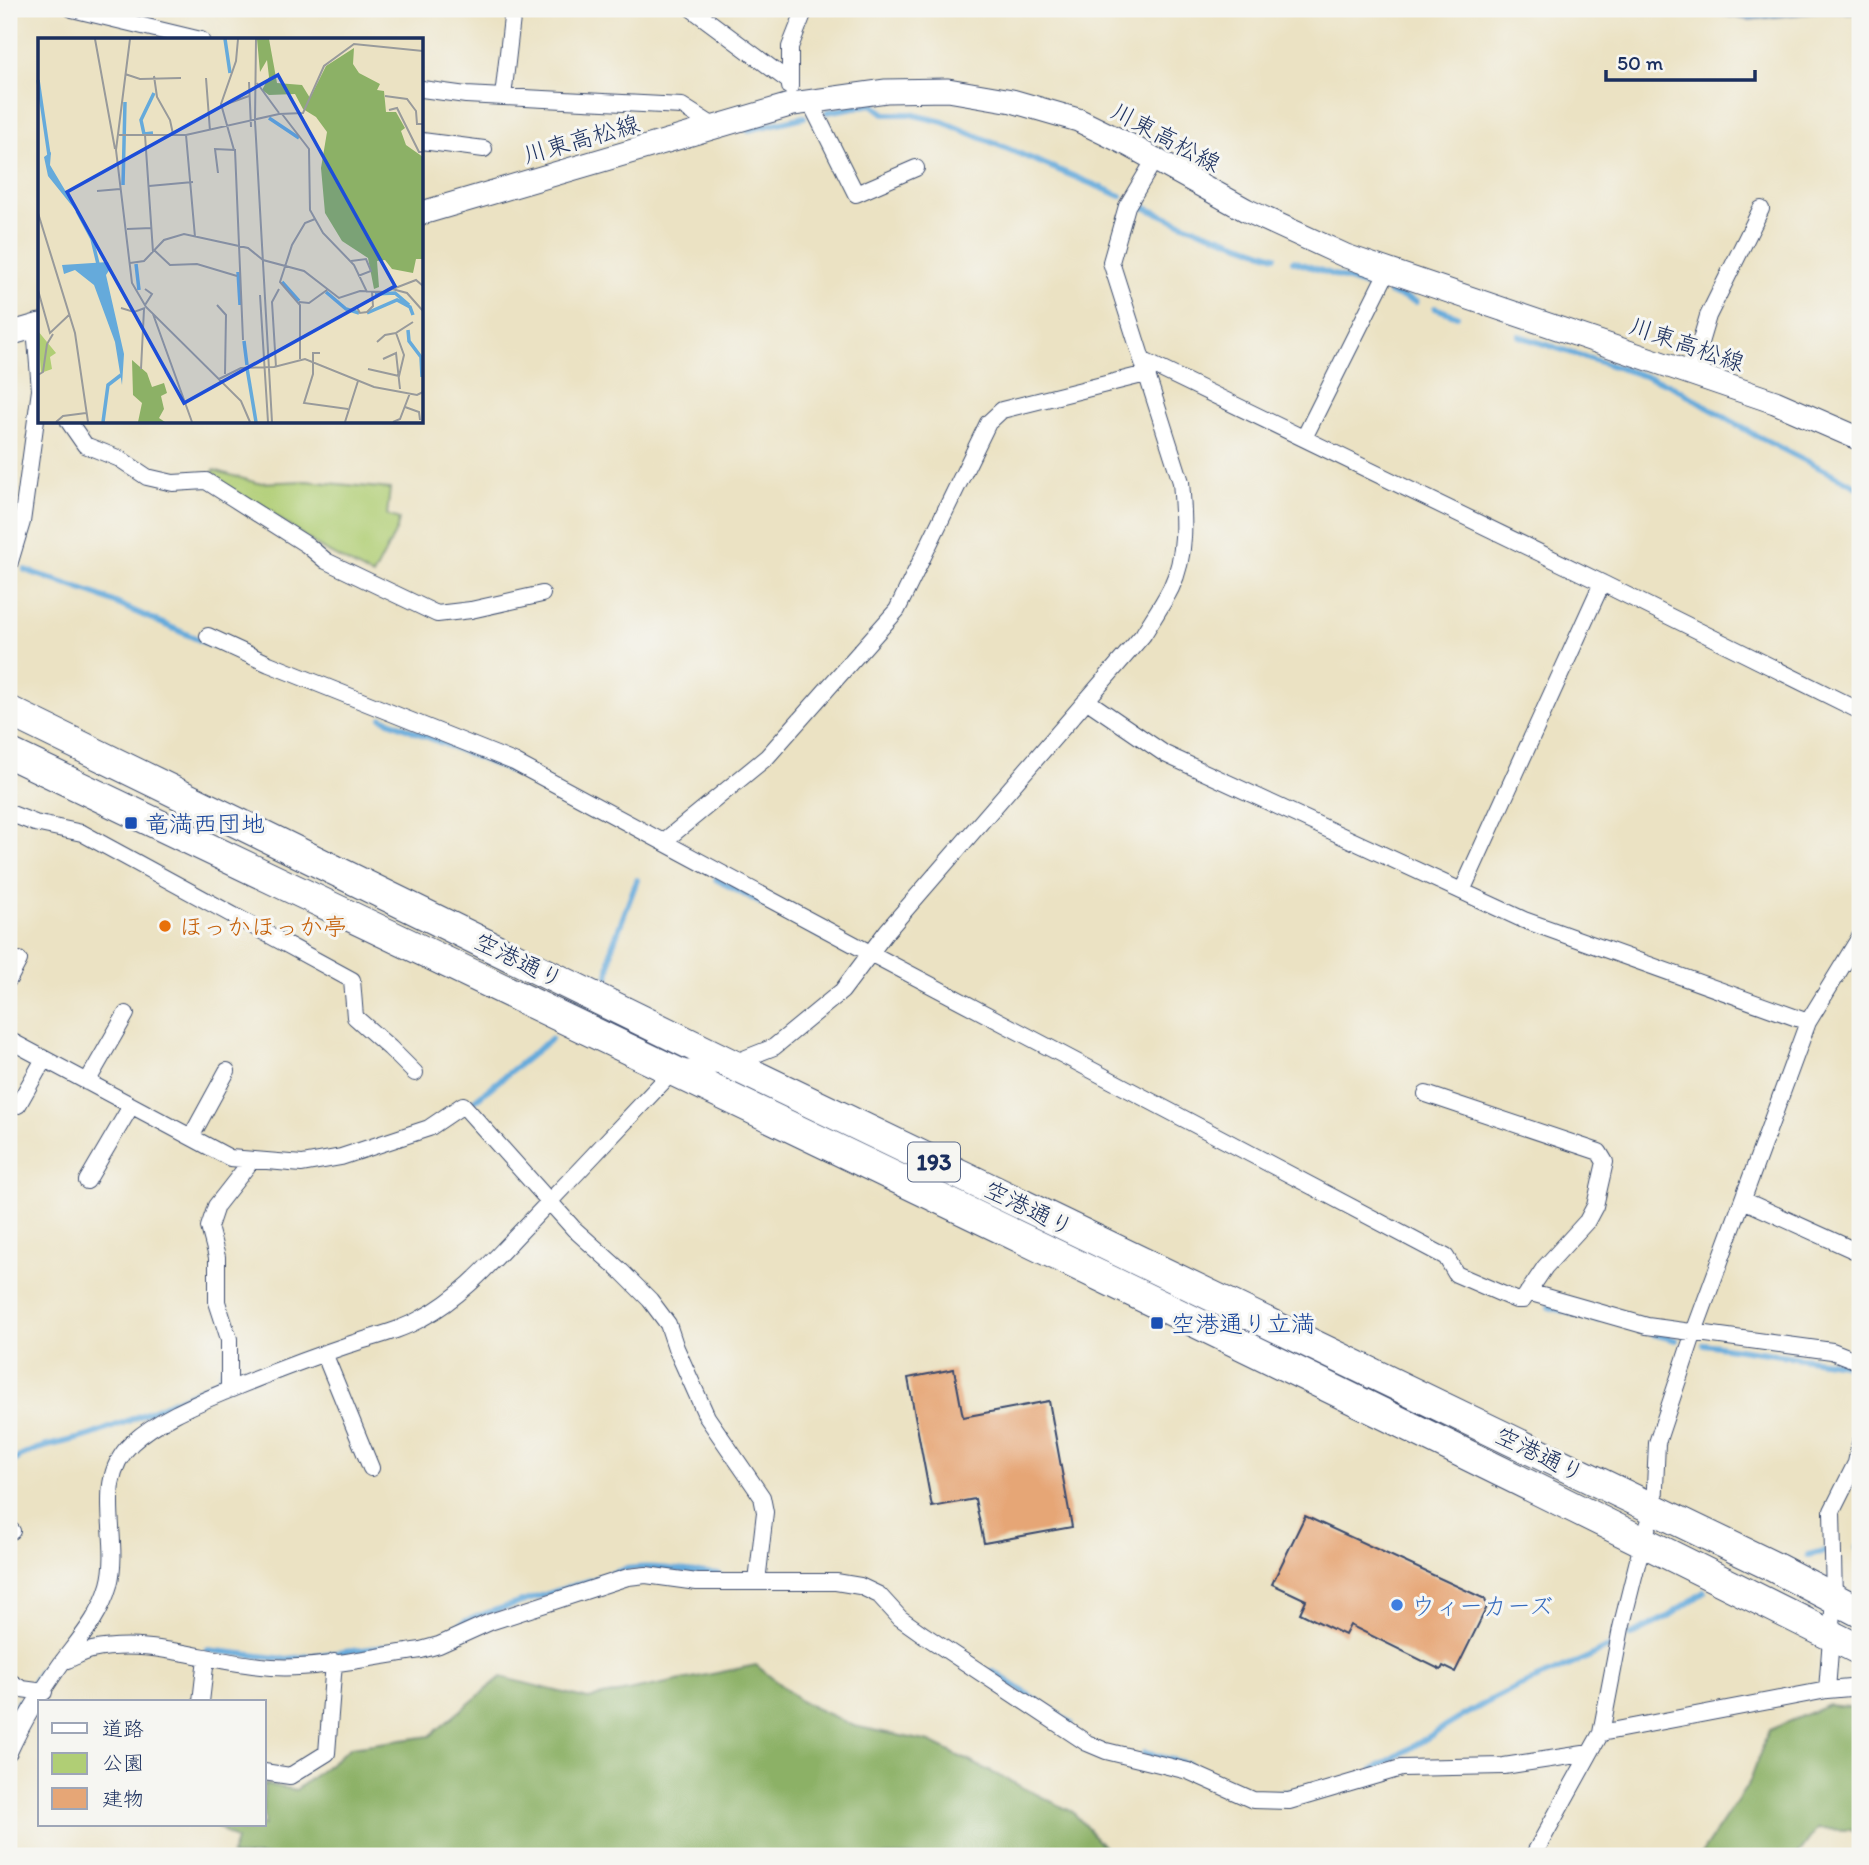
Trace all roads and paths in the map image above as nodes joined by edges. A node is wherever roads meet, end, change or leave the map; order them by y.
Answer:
1 (72, 9) edge
2 (513, 9) edge
3 (692, 9) edge
4 (805, 9) edge
5 (193, 38) edge
6 (424, 89) edge
7 (798, 96) junction
8 (503, 97) junction
9 (715, 127) junction
10 (424, 141) edge
11 (484, 149) dead end
12 (1155, 159) junction
13 (916, 168) dead end
14 (1761, 209) dead end
15 (424, 212) edge
16 (1388, 270) junction
17 (38, 326) edge
18 (9, 334) edge
19 (1144, 367) junction
20 (1691, 373) junction
21 (38, 405) edge
22 (70, 424) edge
23 (1304, 438) junction
24 (1860, 439) edge
25 (9, 565) edge
26 (1602, 583) junction
27 (542, 594) dead end
28 (208, 636) dead end
29 (1086, 700) junction
30 (9, 711) edge
31 (1860, 711) edge
32 (9, 752) edge
33 (9, 813) edge
34 (663, 842) junction
35 (1462, 891) junction
36 (1860, 937) edge
37 (870, 953) junction
38 (19, 960) dead end
39 (9, 979) edge
40 (126, 1014) dead end
41 (1808, 1022) junction
42 (9, 1040) edge
43 (44, 1059) junction
44 (731, 1064) junction
45 (674, 1070) junction
46 (227, 1071) dead end
47 (415, 1073) dead end
48 (87, 1082) junction
49 (1426, 1094) dead end
50 (18, 1105) dead end
51 (131, 1106) junction
52 (191, 1138) junction
53 (252, 1160) junction
54 (87, 1181) dead end
55 (1742, 1200) junction
56 (550, 1201) junction
57 (1860, 1253) edge
58 (1528, 1292) junction
59 (1694, 1332) junction
60 (324, 1353) junction
61 (1860, 1362) edge
62 (229, 1390) junction
63 (1860, 1443) edge
64 (371, 1468) dead end
65 (1654, 1509) junction
66 (1643, 1540) junction
67 (757, 1582) junction
68 (1834, 1599) junction
69 (1860, 1612) edge
70 (1831, 1635) junction
71 (1860, 1650) edge
72 (206, 1658) junction
73 (63, 1661) junction
74 (334, 1662) junction
75 (9, 1681) edge
76 (1827, 1690) junction
77 (1860, 1690) edge
78 (44, 1692) junction
79 (39, 1700) edge
80 (201, 1700) edge
81 (38, 1702) edge
82 (1601, 1733) junction
83 (9, 1752) edge
84 (1590, 1753) junction
85 (266, 1772) edge
86 (1533, 1856) edge

1 - 5 street
2 - 8 street
3 - 7 street
4 - 7 street
6 - 8 street
7 - 9 main road, 川東高松線
7 - 12 main road, 川東高松線
7 - 13 street
8 - 9 street
9 - 15 main road, 川東高松線
10 - 11 street
12 - 16 main road, 川東高松線
12 - 19 street
14 - 20 street
16 - 20 main road, 川東高松線
16 - 23 street
17 - 18 main road
19 - 23 street
19 - 29 street
19 - 34 street
20 - 24 main road, 川東高松線
21 - 25 street
22 - 27 street
23 - 26 street
26 - 31 street
26 - 35 street
28 - 34 street
29 - 35 street
29 - 37 street
30 - 44 highway, 空港通り / 193
32 - 45 highway, 空港通り / 193
33 - 47 street
34 - 37 street
35 - 41 street
36 - 41 street
37 - 44 street
37 - 58 street
38 - 39 street
40 - 48 street
41 - 55 street
42 - 43 street
43 - 48 street
43 - 50 street
44 - 45 street
44 - 65 highway, 空港通り / 193
45 - 56 street
45 - 66 highway, 空港通り / 193
46 - 52 street
48 - 51 street
49 - 58 street
51 - 52 street
51 - 54 street
52 - 53 street
53 - 56 street
53 - 62 street
55 - 57 street
55 - 59 street
56 - 60 street
56 - 67 street
58 - 59 street
59 - 61 street
59 - 65 street
60 - 62 street
60 - 64 street
62 - 73 street
63 - 68 street
65 - 66 street
65 - 68 highway, 空港通り / 193
66 - 70 highway, 空港通り / 193
66 - 82 street
67 - 74 street
67 - 84 street
68 - 69 highway, 空港通り / 193
68 - 70 street
70 - 71 highway, 空港通り / 193
70 - 76 street
72 - 73 street
72 - 74 street
72 - 80 street
73 - 78 street
74 - 85 street
75 - 78 street
76 - 77 street
76 - 82 street
78 - 79 street
81 - 83 street
82 - 84 street
84 - 86 street

